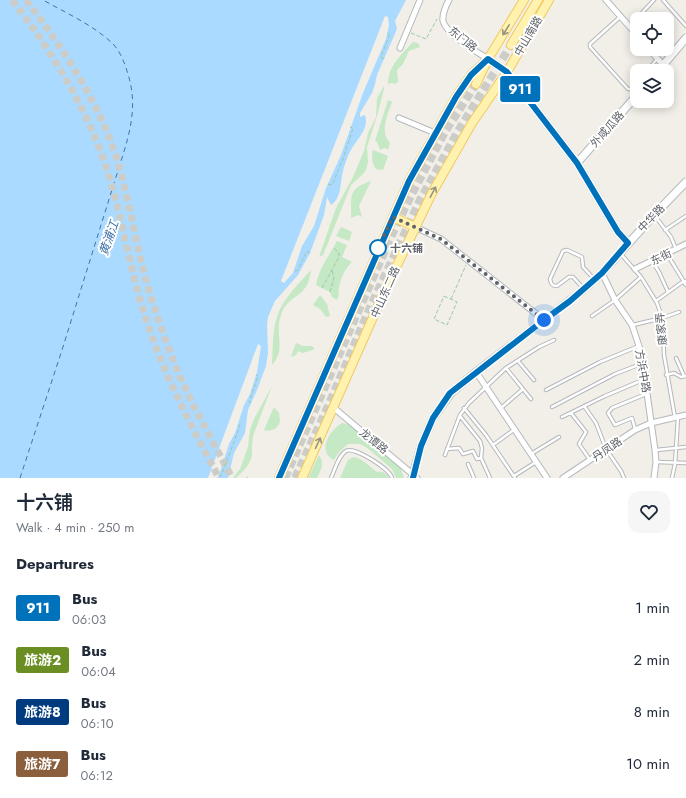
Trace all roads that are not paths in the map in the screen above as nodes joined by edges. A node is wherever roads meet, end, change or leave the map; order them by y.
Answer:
1 (420, 0) edge
2 (449, 0) edge
3 (524, 0) edge
4 (538, 0) edge
5 (549, 0) edge
6 (606, 0) edge
7 (654, 0) edge
8 (663, 0) edge
9 (643, 12) edge
10 (621, 16) junction
11 (686, 26) edge
12 (630, 27) edge
13 (686, 38) edge
14 (511, 45) tunnel mouth
15 (400, 48) dead end
16 (655, 56) edge
17 (488, 59) junction
18 (658, 59) junction
19 (653, 64) edge
20 (660, 64) edge
21 (664, 64) edge
22 (482, 71) junction
23 (507, 72) junction
24 (476, 84) tunnel mouth
25 (630, 89) edge
26 (456, 97) junction
27 (630, 103) edge
28 (399, 118) dead end
29 (435, 133) junction
30 (577, 163) junction
31 (686, 182) edge
32 (654, 215) junction
33 (393, 217) junction
34 (686, 217) edge
35 (415, 227) junction
36 (665, 230) junction
37 (628, 243) junction
38 (686, 244) edge
39 (676, 249) junction
40 (620, 252) junction
41 (667, 254) junction
42 (652, 262) junction
43 (635, 269) junction
44 (602, 273) junction
45 (641, 277) junction
46 (594, 280) junction
47 (685, 281) edge
48 (686, 285) edge
49 (584, 289) junction
50 (668, 292) junction
51 (615, 300) junction
52 (656, 301) junction
53 (679, 312) dead end
54 (592, 316) dead end
55 (662, 318) junction
56 (544, 320) junction
57 (632, 325) junction
58 (554, 340) dead end
59 (639, 346) junction
60 (676, 358) dead end
61 (518, 361) junction
62 (642, 364) junction
63 (506, 368) junction
64 (476, 372) junction
65 (666, 375) junction
66 (685, 376) edge
67 (645, 379) junction
68 (534, 380) dead end
69 (486, 388) junction
70 (523, 389) junction
71 (546, 390) dead end
72 (647, 394) junction
73 (531, 399) dead end
74 (584, 406) junction
75 (552, 407) dead end
76 (334, 408) junction
77 (464, 408) junction
78 (500, 408) junction
79 (571, 412) junction
80 (686, 415) edge
81 (460, 416) junction
82 (562, 417) dead end
83 (677, 418) junction
84 (651, 423) junction
85 (514, 429) junction
86 (635, 430) junction
87 (559, 437) dead end
88 (493, 445) junction
89 (686, 447) edge
90 (447, 448) junction
91 (675, 449) junction
92 (606, 450) junction
93 (655, 450) junction
94 (531, 454) junction
95 (445, 455) dead end
96 (481, 458) junction
97 (590, 460) junction
98 (536, 462) junction
99 (656, 462) junction
100 (686, 463) edge
101 (468, 464) dead end
102 (675, 464) junction
103 (572, 476) edge
104 (415, 477) edge
105 (515, 477) edge
106 (279, 478) edge
107 (302, 478) edge
108 (331, 478) edge
109 (392, 478) edge
110 (474, 478) edge
111 (490, 478) edge
112 (547, 478) edge
113 (563, 478) edge
114 (624, 478) edge
115 (655, 478) edge
116 (672, 478) edge

1 - 15 street
2 - 17 street, 东门路
3 -> 17 main road, 中山南路
4 - 14 main road
5 - 23 main road, 中山南路
6 - 10 street
7 - 9 lane
8 - 11 lane
10 - 12 street
10 - 25 lane
13 - 21 street
16 - 18 street
17 - 22 main road
17 - 23 street, 东门路
17 - 26 main road
18 - 19 lane
18 - 20 street
22 - 24 main road
22 - 26 main road
23 - 30 street, 东门路
35 -> 23 main road, 中山东二路
26 - 29 main road
27 - 30 street, 外咸瓜路
28 - 29 street
29 - 33 main road
30 - 37 street, 东门路
31 - 32 street, 中华路
32 - 36 lane
32 - 37 street, 中华路
33 - 35 main road
33 - 106 main road
34 - 36 lane
35 - 56 street
35 - 76 main road, 中山东二路
36 - 39 lane
37 - 40 street, 中华路
38 - 39 street, 东街
39 - 41 street, 东街
40 - 43 lane, 康家弄
40 - 44 street, 中华路
41 - 42 street, 东街
41 - 47 lane
42 - 43 street, 东街
42 - 50 lane
43 - 45 lane, 康家弄
44 - 46 street, 中华路
44 - 51 street, 方浜中路
45 - 51 lane
45 - 52 lane, 康家弄
46 - 49 street, 中华路
46 - 49 lane
47 - 48 lane
47 - 50 lane
49 - 56 street, 中华路
50 - 52 lane
51 - 54 lane
51 - 57 street, 方浜中路
52 - 55 lane, 康家弄
53 - 55 lane
55 - 57 lane
55 - 65 lane, 康家弄
56 - 64 street, 中华路
57 - 59 street, 方浜中路
58 - 61 lane
59 - 62 street, 方浜中路
59 - 71 lane
60 - 66 lane
61 - 63 lane
61 - 68 lane
62 - 67 street, 方浜中路
62 - 75 lane
63 - 69 lane
63 - 70 lane
64 - 69 street
64 - 104 street, 中华路
65 - 66 lane
65 - 83 lane, 康家弄
67 - 72 street, 方浜中路
67 - 74 lane
69 - 77 lane
69 - 78 street
70 - 73 lane
70 - 78 lane
72 - 84 street, 方浜中路
72 - 86 lane
74 - 79 lane
74 - 92 lane
76 - 104 street, 龙谭路
107 -> 76 main road, 中山东二路
77 - 81 lane
77 - 88 lane
78 - 85 street
79 - 82 lane
79 - 97 lane
80 - 83 street, 丹凤路
81 - 90 lane
81 - 96 lane
83 - 84 street, 丹凤路
83 - 91 lane, 康家弄
84 - 86 street, 丹凤路
84 - 93 street, 方浜中路
85 - 88 lane
85 - 94 street
86 - 92 street, 丹凤路
87 - 94 lane
88 - 105 lane
89 - 91 lane
90 - 95 lane
90 - 96 lane
91 - 93 lane
91 - 102 lane, 康家弄
92 - 97 street, 丹凤路
92 - 114 lane
93 - 99 street, 方浜中路
94 - 98 street
96 - 111 lane
97 - 103 street, 丹凤路
98 - 105 lane
98 - 112 street
99 - 102 lane
99 - 115 street, 方浜中路
100 - 102 lane
101 - 110 lane
102 - 116 lane, 康家弄
103 - 113 street, 丹凤路
108 - 109 lane

